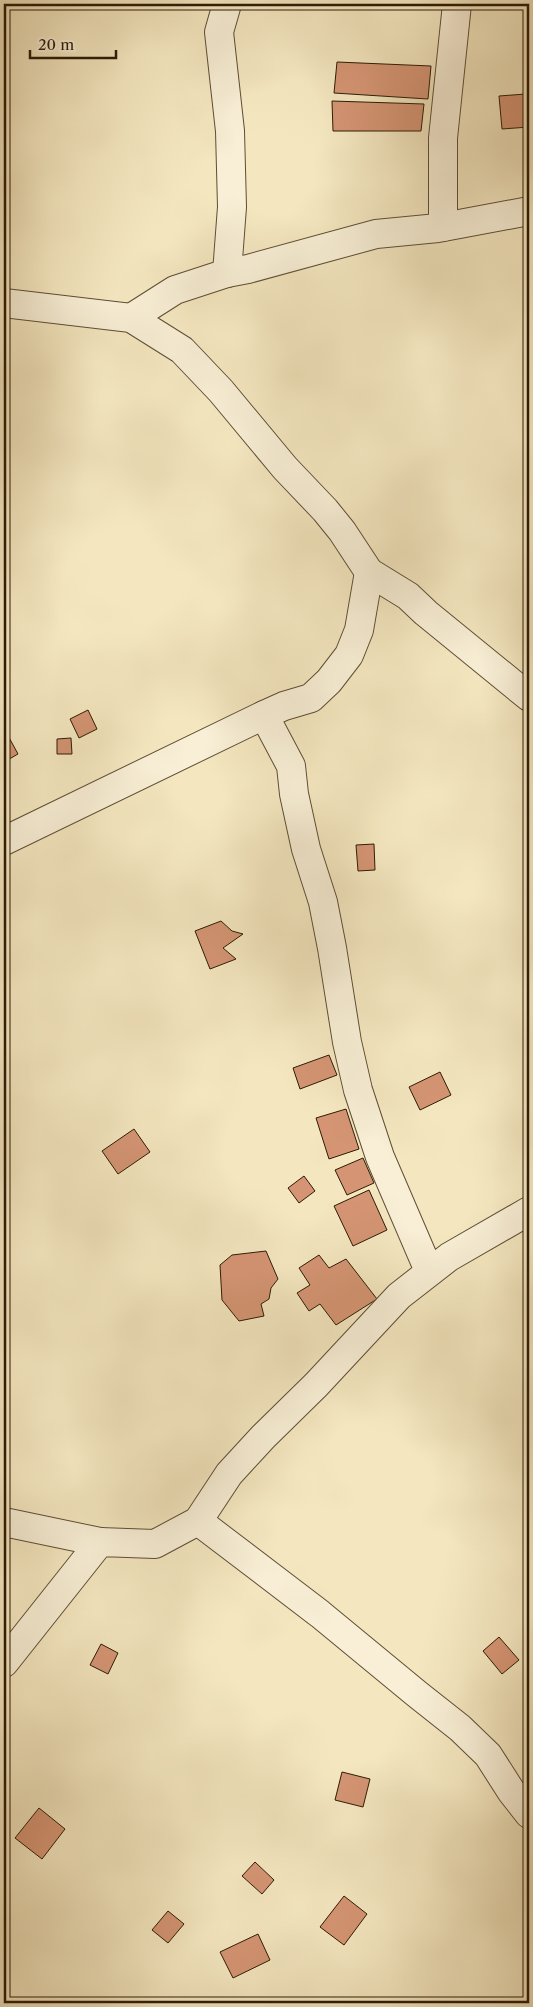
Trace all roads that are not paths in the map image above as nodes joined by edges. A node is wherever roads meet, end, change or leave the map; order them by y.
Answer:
1 (227, 4) edge
2 (457, 4) edge
3 (529, 211) edge
4 (443, 227) junction
5 (227, 273) junction
6 (175, 290) junction
7 (4, 303) edge
8 (131, 318) junction
9 (182, 350) junction
10 (369, 572) junction
11 (529, 697) edge
12 (264, 715) junction
13 (4, 841) edge
14 (529, 1211) edge
15 (429, 1271) junction
16 (198, 1521) junction
17 (4, 1522) edge
18 (100, 1542) junction
19 (6, 1654) edge
20 (529, 1814) edge

1 - 5 street
2 - 4 street
3 - 4 street
4 - 5 street
5 - 6 street
6 - 8 street
6 - 9 street
7 - 8 street
8 - 9 street
9 - 10 street
10 - 11 street
10 - 12 street
12 - 13 street
12 - 15 street
14 - 15 street
15 - 16 street
16 - 18 street
16 - 20 street
17 - 18 street
18 - 19 street

